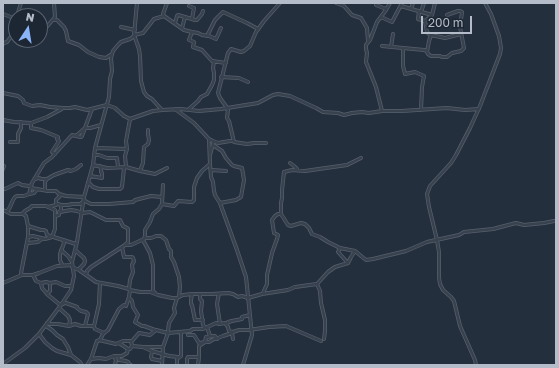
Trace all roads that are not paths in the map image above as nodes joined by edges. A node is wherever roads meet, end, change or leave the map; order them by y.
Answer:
1 (54, 3) edge
2 (137, 3) edge
3 (167, 3) edge
4 (280, 3) edge
5 (336, 3) edge
6 (377, 3) edge
7 (390, 3) edge
8 (413, 3) edge
9 (424, 3) edge
10 (435, 3) edge
11 (485, 3) edge
12 (401, 5) edge
13 (189, 6) dead end
14 (386, 8) junction
15 (411, 9) junction
16 (203, 11) dead end
17 (420, 12) junction
18 (432, 15) junction
19 (447, 15) dead end
20 (164, 16) junction
21 (185, 17) junction
22 (380, 17) junction
23 (192, 19) junction
24 (53, 20) junction
25 (425, 21) junction
26 (175, 24) junction
27 (48, 26) edge
28 (121, 27) dead end
29 (182, 28) junction
30 (221, 28) dead end
31 (258, 29) junction
32 (134, 30) junction
33 (192, 32) junction
34 (393, 34) dead end
35 (461, 34) junction
36 (134, 35) junction
37 (431, 35) junction
38 (207, 36) junction
39 (369, 41) junction
40 (382, 46) dead end
41 (391, 47) junction
42 (403, 49) junction
43 (427, 52) junction
44 (112, 54) junction
45 (214, 61) junction
46 (226, 63) junction
47 (221, 77) junction
48 (248, 82) dead end
49 (3, 93) edge
50 (156, 104) junction
51 (107, 105) junction
52 (63, 108) junction
53 (227, 108) junction
54 (92, 109) junction
55 (175, 109) junction
56 (479, 109) junction
57 (162, 110) junction
58 (188, 110) junction
59 (421, 110) junction
60 (154, 111) junction
61 (382, 111) junction
62 (130, 119) junction
63 (3, 120) edge
64 (21, 122) junction
65 (31, 123) junction
66 (102, 124) junction
67 (85, 128) junction
68 (148, 130) dead end
69 (209, 139) junction
70 (213, 141) junction
71 (10, 142) dead end
72 (234, 142) junction
73 (266, 143) dead end
74 (213, 145) junction
75 (95, 148) junction
76 (127, 149) junction
77 (55, 154) junction
78 (94, 155) junction
79 (210, 155) junction
80 (361, 158) dead end
81 (290, 163) dead end
82 (210, 164) junction
83 (81, 165) dead end
84 (93, 165) junction
85 (100, 166) junction
86 (118, 167) junction
87 (125, 167) junction
88 (168, 168) dead end
89 (211, 170) junction
90 (297, 170) junction
91 (140, 171) junction
92 (226, 171) dead end
93 (90, 176) junction
94 (47, 179) junction
95 (35, 180) junction
96 (88, 182) junction
97 (163, 185) dead end
98 (31, 186) junction
99 (3, 188) edge
100 (37, 189) junction
101 (44, 190) junction
102 (29, 194) junction
103 (61, 195) junction
104 (162, 197) junction
105 (84, 199) junction
106 (220, 203) junction
107 (162, 204) junction
108 (56, 205) junction
109 (61, 205) junction
110 (47, 207) junction
111 (3, 210) edge
112 (7, 212) junction
113 (60, 212) junction
114 (82, 213) junction
115 (22, 214) junction
116 (281, 214) junction
117 (55, 216) junction
118 (554, 221) dead end
119 (28, 226) junction
120 (28, 237) junction
121 (52, 237) junction
122 (42, 239) junction
123 (144, 239) junction
124 (63, 240) junction
125 (437, 240) junction
126 (27, 243) junction
127 (76, 244) junction
128 (124, 246) junction
129 (340, 248) junction
130 (61, 250) junction
131 (75, 250) junction
132 (356, 251) junction
133 (348, 263) junction
134 (62, 265) junction
135 (72, 265) junction
136 (79, 270) junction
137 (22, 275) junction
138 (33, 275) junction
139 (86, 275) junction
140 (3, 283) edge
141 (41, 283) junction
142 (50, 283) junction
143 (100, 283) junction
144 (316, 284) junction
145 (72, 286) junction
146 (129, 290) junction
147 (47, 294) junction
148 (192, 294) junction
149 (200, 294) junction
150 (219, 294) junction
151 (262, 294) junction
152 (156, 295) junction
153 (129, 298) junction
154 (178, 298) junction
155 (248, 298) junction
156 (61, 305) junction
157 (59, 308) junction
158 (250, 315) junction
159 (203, 320) junction
160 (220, 324) junction
161 (47, 325) junction
162 (227, 325) junction
163 (68, 326) junction
164 (84, 326) junction
165 (94, 326) junction
166 (206, 327) junction
167 (156, 330) junction
168 (251, 330) junction
169 (181, 332) junction
170 (232, 332) junction
171 (105, 333) junction
172 (168, 333) junction
173 (39, 334) junction
174 (188, 335) dead end
175 (210, 336) junction
176 (217, 339) junction
177 (233, 339) dead end
178 (99, 340) junction
179 (131, 341) junction
180 (205, 342) junction
181 (119, 343) junction
182 (132, 346) junction
183 (144, 346) junction
184 (163, 347) junction
185 (128, 349) junction
186 (152, 351) junction
187 (163, 354) junction
188 (71, 355) junction
189 (114, 356) junction
190 (118, 356) junction
191 (178, 357) junction
192 (199, 357) junction
193 (91, 359) junction
194 (162, 361) junction
195 (3, 364) edge
196 (82, 365) edge
197 (87, 365) edge
198 (116, 365) edge
199 (132, 365) edge
200 (162, 365) edge
201 (177, 365) edge
202 (186, 365) edge
203 (198, 365) edge
204 (243, 365) edge
205 (476, 365) edge

1 - 24 street
2 - 32 street
3 - 20 street
4 - 31 street
5 - 39 street
6 - 14 street
7 - 14 street
8 - 15 street
9 - 17 street
10 - 18 street
11 - 56 street
12 - 15 street
12 - 22 street
13 - 23 street
14 - 22 street
15 - 17 street
16 - 23 street
17 - 18 street
17 - 25 street
18 - 25 street
19 - 35 street
20 - 26 street
20 - 36 street
21 - 23 street
21 - 26 street
21 - 29 street
22 - 39 street
24 - 27 street
24 - 44 street
25 - 37 street
26 - 29 street
28 - 32 street
29 - 33 street
30 - 38 street
31 - 38 street
31 - 46 street
32 - 36 street
33 - 38 street
33 - 45 street
34 - 41 street
35 - 37 street
35 - 43 street
36 - 44 street
36 - 50 street
37 - 43 street
39 - 61 street
40 - 41 street
41 - 42 street
42 - 43 street
42 - 59 street
44 - 51 street
45 - 46 street
45 - 58 street
46 - 47 street
47 - 48 street
47 - 53 street
49 - 52 street
50 - 57 street
50 - 60 street
51 - 54 street
51 - 62 street
51 - 66 street
52 - 54 street
52 - 65 street
53 - 58 street
53 - 61 street
53 - 72 street
54 - 67 street
55 - 57 street
55 - 58 street
55 - 69 street
56 - 59 street
56 - 125 street
57 - 60 street
59 - 61 street
60 - 62 street
62 - 76 street
63 - 64 street
64 - 65 street
64 - 71 street
65 - 77 street
66 - 67 street
66 - 75 street
67 - 77 street
68 - 91 street
69 - 70 street
69 - 79 street
70 - 72 street
70 - 74 street
72 - 73 street
74 - 79 street
74 - 106 street
75 - 76 street
75 - 78 street
76 - 87 street
77 - 95 street
78 - 84 street
78 - 86 street
79 - 82 street
80 - 90 street
81 - 90 street
82 - 89 street
82 - 107 street
83 - 94 street
84 - 85 street
84 - 93 street
85 - 86 street
85 - 93 street
86 - 87 street
87 - 91 street
87 - 96 street
88 - 91 street
89 - 92 street
89 - 106 street
90 - 116 street
93 - 96 street
94 - 95 street
94 - 101 street
95 - 98 street
96 - 105 street
97 - 104 street
98 - 99 street
98 - 100 street
98 - 102 street
100 - 101 street
100 - 102 street
101 - 103 street
102 - 112 street
103 - 105 street
103 - 108 street
104 - 105 street
104 - 107 street
105 - 109 street
105 - 114 street
106 - 155 street
107 - 123 street
108 - 109 street
108 - 110 street
109 - 113 street
110 - 115 street
110 - 117 street
111 - 112 street
112 - 115 street
113 - 114 street
113 - 117 street
114 - 127 street
114 - 128 street
115 - 119 street
116 - 129 street
116 - 151 street
117 - 121 street
118 - 125 street
119 - 120 street
119 - 121 street
120 - 122 street
120 - 126 street
121 - 122 street
121 - 124 street
122 - 126 street
123 - 128 street
123 - 152 street
123 - 154 street
124 - 127 street
124 - 130 street
125 - 132 street
125 - 205 street
126 - 137 street
127 - 131 street
128 - 139 street
128 - 146 street
129 - 132 street
129 - 133 street
130 - 134 street
130 - 135 street
131 - 135 street
131 - 136 street
132 - 133 street
133 - 144 street
134 - 135 street
134 - 138 street
135 - 136 street
135 - 145 street
136 - 139 street
137 - 138 street
137 - 140 street
138 - 141 street
139 - 143 street
141 - 142 street
141 - 147 street
142 - 145 street
142 - 147 street
143 - 146 street
143 - 165 street
144 - 151 street
144 - 168 street
145 - 156 street
146 - 152 street
146 - 153 street
147 - 156 street
148 - 149 street
148 - 154 street
148 - 159 street
149 - 150 street
149 - 159 street
150 - 155 street
150 - 160 street
151 - 155 street
152 - 154 street
153 - 167 street
153 - 171 street
154 - 172 street
155 - 158 street
156 - 157 street
156 - 164 street
157 - 161 street
157 - 163 street
158 - 162 street
158 - 168 street
159 - 166 street
160 - 162 street
160 - 166 street
161 - 163 street
161 - 173 street
161 - 188 street
162 - 170 street
163 - 164 street
164 - 165 street
165 - 171 street
166 - 169 street
166 - 175 street
167 - 172 street
167 - 179 street
168 - 170 street
168 - 204 street
169 - 172 street
169 - 191 street
170 - 176 street
170 - 177 street
171 - 178 street
172 - 184 street
173 - 188 street
173 - 195 street
174 - 180 street
175 - 176 street
175 - 180 street
176 - 180 street
178 - 181 street
178 - 193 street
179 - 181 street
179 - 182 street
180 - 192 street
181 - 185 street
182 - 183 street
182 - 185 street
183 - 184 street
183 - 186 street
184 - 187 street
185 - 190 street
186 - 187 street
186 - 194 street
187 - 191 street
187 - 194 street
188 - 196 street
189 - 190 street
189 - 193 street
189 - 198 street
190 - 199 street
191 - 201 street
192 - 202 street
192 - 203 street
193 - 197 street
194 - 200 street

